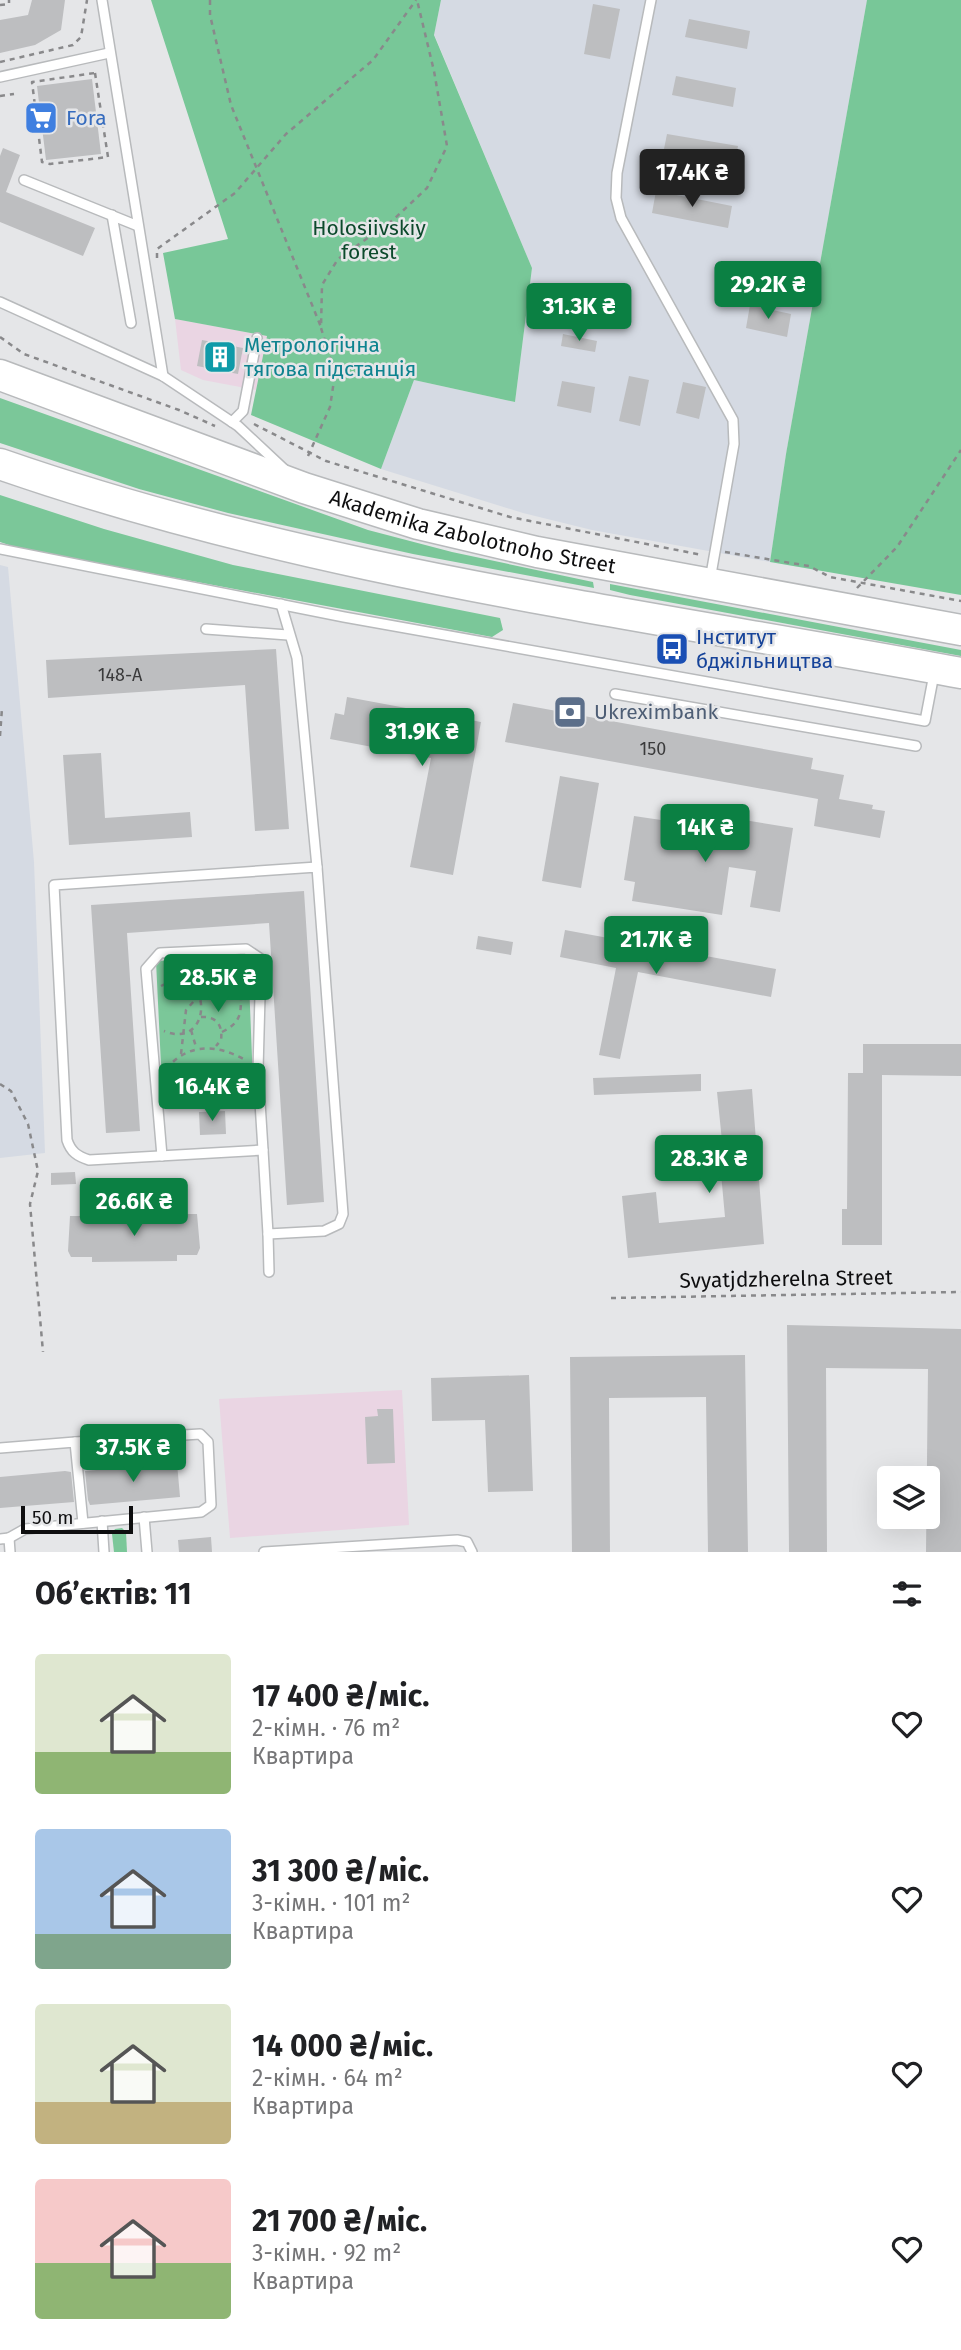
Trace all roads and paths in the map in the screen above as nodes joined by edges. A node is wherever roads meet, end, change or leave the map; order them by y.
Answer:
1 (9, 0) edge
2 (87, 0) edge
3 (102, 0) edge
4 (210, 0) edge
5 (416, 0) edge
6 (651, 0) edge
7 (0, 5) edge
8 (109, 53) junction
9 (0, 62) edge
10 (95, 73) joint
11 (0, 77) edge
12 (14, 94) dead end
13 (0, 96) edge
14 (257, 168) junction
15 (24, 180) dead end
16 (112, 215) junction
17 (138, 226) junction
18 (157, 261) dead end
19 (0, 302) edge
20 (131, 323) dead end
21 (321, 328) junction
22 (0, 337) edge
23 (257, 338) dead end
24 (0, 375) edge
25 (163, 376) junction
26 (235, 424) junction
27 (961, 450) edge
28 (310, 452) junction
29 (308, 456) dead end
30 (0, 464) edge
31 (304, 488) junction
32 (0, 550) edge
33 (715, 554) junction
34 (863, 583) junction
35 (709, 585) junction
36 (857, 588) dead end
37 (961, 601) edge
38 (281, 604) junction
39 (206, 629) dead end
40 (961, 630) edge
41 (288, 635) junction
42 (948, 671) edge
43 (615, 694) dead end
44 (2, 708) dead end
45 (0, 736) edge
46 (916, 746) dead end
47 (317, 867) junction
48 (253, 953) junction
49 (262, 989) junction
50 (241, 991) junction
51 (198, 993) junction
52 (210, 993) junction
53 (202, 1000) junction
54 (148, 1007) junction
55 (201, 1017) junction
56 (191, 1030) junction
57 (222, 1032) junction
58 (183, 1033) junction
59 (215, 1047) junction
60 (196, 1048) junction
61 (181, 1054) junction
62 (258, 1070) junction
63 (157, 1080) junction
64 (0, 1084) edge
65 (263, 1150) junction
66 (162, 1156) junction
67 (268, 1234) junction
68 (269, 1272) dead end
69 (961, 1292) edge
70 (611, 1298) dead end
71 (43, 1352) dead end
72 (75, 1442) junction
73 (0, 1448) edge
74 (144, 1517) junction
75 (102, 1521) junction
76 (83, 1523) junction
77 (5, 1538) edge
78 (10, 1552) edge
79 (104, 1552) edge
80 (147, 1552) edge
81 (264, 1552) edge
82 (472, 1552) edge

1 - 7 path
2 - 9 path
3 - 8 lane
4 - 14 path
5 - 14 path
5 - 21 path
6 - 33 lane
8 - 11 lane
8 - 17 lane
10 - 10 path
12 - 13 path
14 - 18 path
14 - 21 path
15 - 16 lane
16 - 17 lane
16 - 20 lane
17 - 25 lane
19 - 25 lane
21 - 28 path
22 - 26 path
23 - 26 lane
24 - 31 highway, Akademika Zabolotnoho Street
25 - 26 lane
26 - 28 path
26 - 31 lane
27 - 34 path
28 - 29 path
28 - 33 path
30 - 42 highway, Akademika Zabolotnoho Street
31 - 35 highway, Akademika Zabolotnoho Street
32 - 38 lane
33 - 34 path
33 - 35 lane
34 - 36 path
34 - 37 path
35 - 40 highway, Akademika Zabolotnoho Street
38 - 41 lane
38 - 42 lane
39 - 41 lane
41 - 47 lane
43 - 46 lane
44 - 45 path
47 - 66 lane
47 - 67 lane
48 - 49 lane
48 - 51 path
48 - 54 lane
49 - 50 path
49 - 62 lane
50 - 52 path
50 - 57 path
51 - 52 path
51 - 53 path
51 - 54 path
51 - 58 path
52 - 53 path
53 - 55 path
54 - 58 path
54 - 63 lane
55 - 56 path
55 - 57 path
56 - 58 path
56 - 60 path
57 - 59 path
58 - 61 path
59 - 60 path
59 - 62 path
60 - 61 path
61 - 63 path
62 - 65 lane
63 - 66 lane
64 - 71 path
65 - 66 lane
65 - 67 lane
67 - 68 lane
69 - 70 path, Svyatjdzherelna Street
72 - 73 lane
72 - 74 lane
72 - 76 lane
74 - 75 lane
74 - 80 lane
75 - 76 lane
75 - 79 lane
76 - 77 lane
77 - 78 lane
81 - 82 lane

